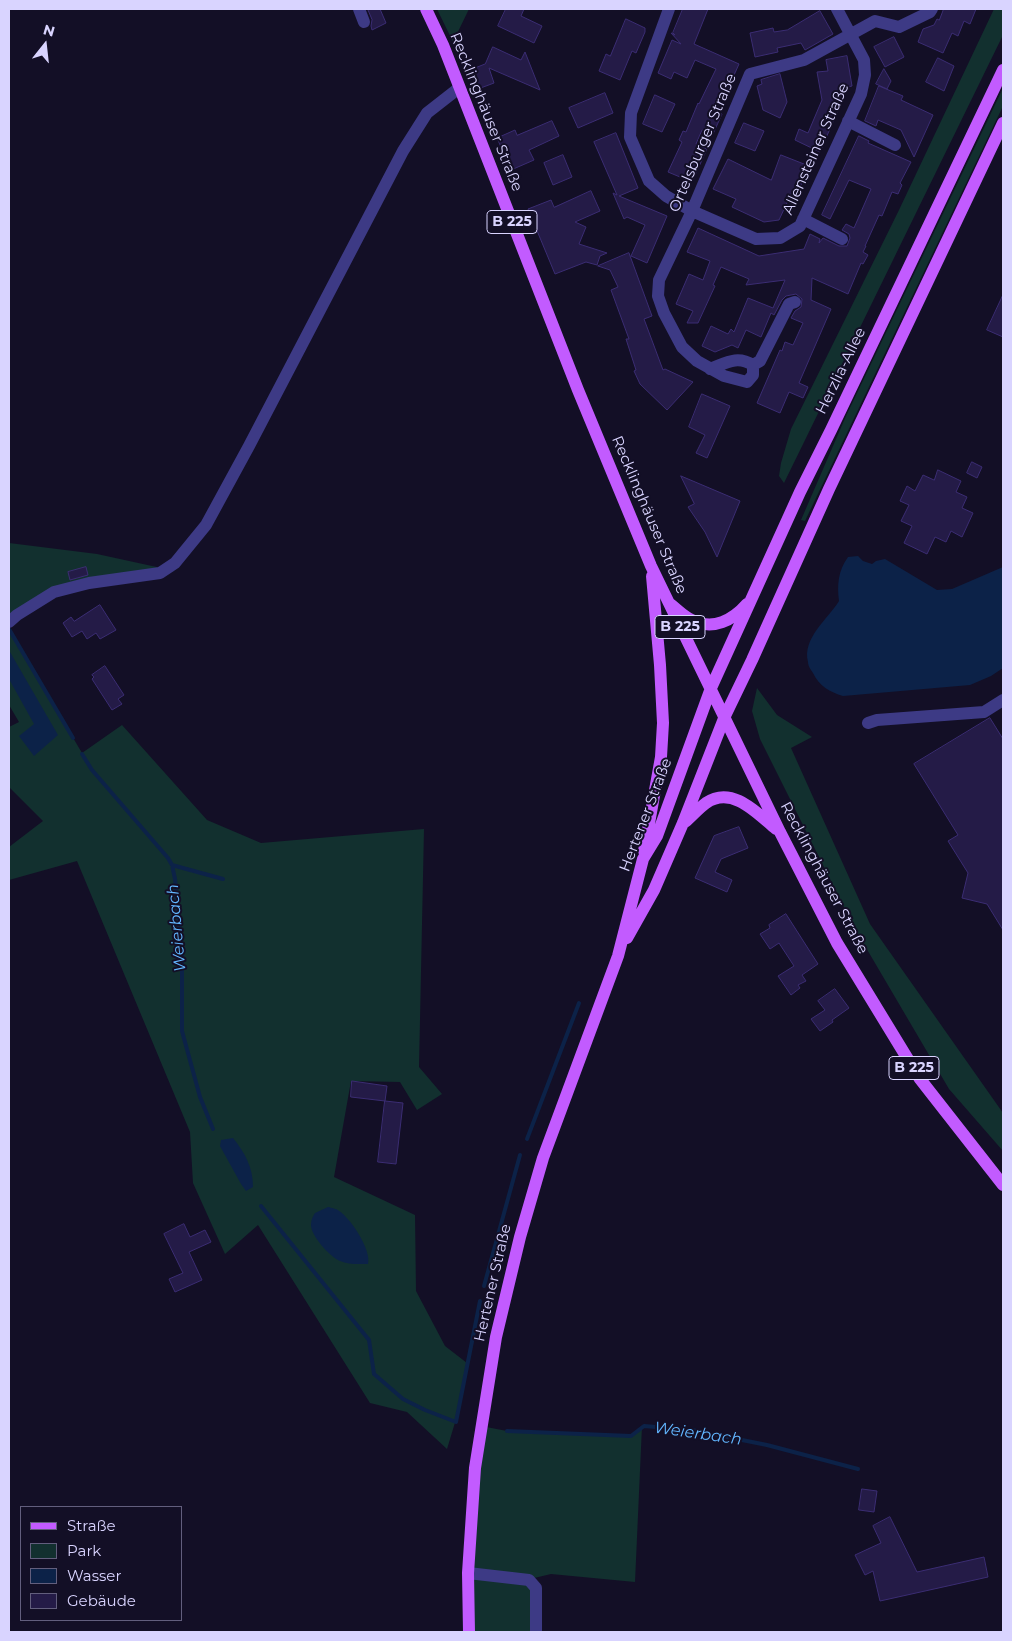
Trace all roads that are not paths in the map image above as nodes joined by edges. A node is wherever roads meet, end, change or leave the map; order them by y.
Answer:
1 (359, 9) edge
2 (426, 9) edge
3 (669, 9) edge
4 (837, 9) edge
5 (932, 9) edge
6 (364, 22) dead end
7 (852, 35) junction
8 (1003, 70) edge
9 (459, 88) junction
10 (848, 121) junction
11 (1003, 123) edge
12 (895, 145) dead end
13 (692, 211) junction
14 (803, 220) junction
15 (842, 239) dead end
16 (795, 302) dead end
17 (754, 365) junction
18 (710, 369) junction
19 (651, 566) junction
20 (755, 594) junction
21 (668, 603) junction
22 (9, 622) edge
23 (711, 688) junction
24 (1003, 700) edge
25 (725, 716) junction
26 (868, 724) dead end
27 (683, 823) junction
28 (780, 832) junction
29 (643, 859) junction
30 (618, 956) junction
31 (1003, 1185) edge
32 (468, 1573) junction
33 (469, 1632) edge
34 (536, 1632) edge

1 - 6 street
2 - 9 main road, Recklinghäuser Straße / B 225
3 - 13 street, Allensteiner Straße
4 - 7 street, Allensteiner Straße
5 - 7 street, Ortelsburger Straße
7 - 10 street, Allensteiner Straße
7 - 13 street, Ortelsburger Straße
8 - 20 main road, Herzlia-Allee
9 - 19 main road, Recklinghäuser Straße / B 225
9 - 22 street
10 - 12 street
10 - 14 street, Allensteiner Straße
11 - 25 main road
13 - 14 street, Allensteiner Straße
13 - 18 street, Ortelsburger Straße
14 - 15 street
16 - 17 street
17 - 18 street
17 - 18 street, Ortelsburger Straße
19 - 21 main road, Recklinghäuser Straße / B 225
19 - 29 main road
20 - 21 main road
20 - 23 main road, Herzlia-Allee
21 - 23 main road, Recklinghäuser Straße / B 225
23 - 25 main road, Recklinghäuser Straße / B 225
23 - 29 main road, Hertener Straße
24 - 26 street
25 - 27 main road, Hertener Straße
25 - 28 main road, Recklinghäuser Straße / B 225
27 - 28 main road
27 - 30 main road, Hertener Straße
28 - 31 main road, Recklinghäuser Straße / B 225
29 - 30 main road, Hertener Straße
30 - 32 main road, Hertener Straße
32 - 33 main road, Hertener Straße
32 - 34 street

